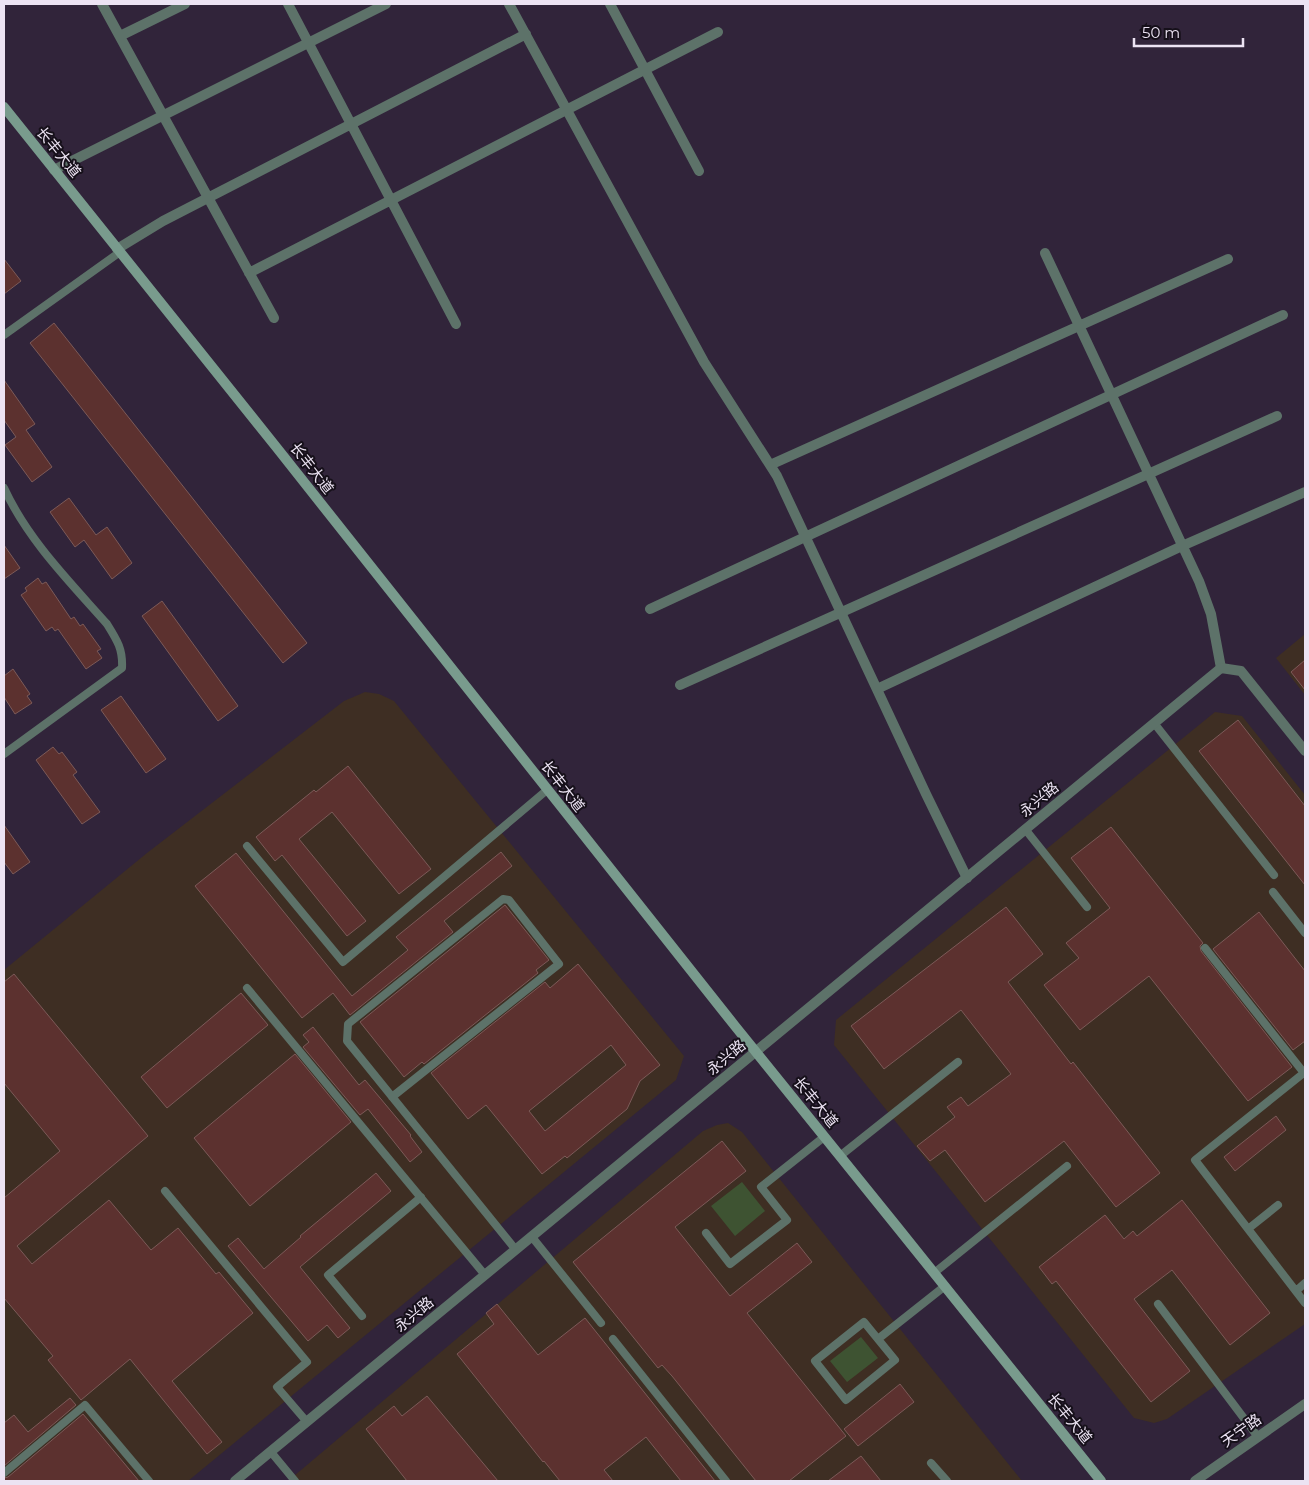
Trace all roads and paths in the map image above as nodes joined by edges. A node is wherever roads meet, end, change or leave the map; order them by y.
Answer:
1 (102, 4) edge
2 (185, 4) edge
3 (288, 4) edge
4 (386, 4) edge
5 (509, 4) edge
6 (610, 4) edge
7 (718, 32) dead end
8 (526, 34) junction
9 (120, 36) junction
10 (308, 42) junction
11 (645, 69) junction
12 (4, 107) edge
13 (567, 109) junction
14 (163, 116) junction
15 (351, 124) junction
16 (54, 170) junction
17 (699, 171) dead end
18 (207, 198) junction
19 (391, 200) junction
20 (119, 250) junction
21 (1046, 253) dead end
22 (1228, 259) dead end
23 (249, 273) junction
24 (1283, 314) dead end
25 (274, 318) dead end
26 (456, 324) dead end
27 (1079, 326) junction
28 (4, 334) edge
29 (1111, 394) junction
30 (1277, 416) dead end
31 (770, 465) junction
32 (1149, 474) junction
33 (4, 488) edge
34 (1305, 492) edge
35 (806, 537) junction
36 (1182, 546) junction
37 (650, 609) dead end
38 (841, 613) junction
39 (1221, 668) junction
40 (680, 685) dead end
41 (876, 689) junction
42 (1154, 723) junction
43 (1305, 751) edge
44 (4, 754) edge
45 (547, 790) junction
46 (1026, 829) junction
47 (247, 846) dead end
48 (1274, 875) dead end
49 (966, 878) junction
50 (1273, 892) dead end
51 (1087, 907) dead end
52 (1305, 933) edge
53 (1205, 948) dead end
54 (247, 988) dead end
55 (755, 1052) junction
56 (958, 1062) dead end
57 (1305, 1072) edge
58 (392, 1097) junction
59 (824, 1136) junction
60 (840, 1156) junction
61 (1067, 1166) dead end
62 (164, 1191) dead end
63 (421, 1198) junction
64 (1278, 1205) dead end
65 (1248, 1229) junction
66 (706, 1233) dead end
67 (532, 1237) junction
68 (516, 1250) junction
69 (934, 1273) junction
70 (485, 1275) junction
71 (1305, 1283) edge
72 (945, 1286) junction
73 (1296, 1291) junction
74 (1305, 1303) edge
75 (1158, 1304) dead end
76 (362, 1316) dead end
77 (600, 1323) dead end
78 (613, 1338) dead end
79 (878, 1339) junction
80 (1305, 1404) edge
81 (307, 1422) junction
82 (1258, 1437) junction
83 (271, 1452) junction
84 (931, 1462) dead end
85 (4, 1472) edge
86 (149, 1481) edge
87 (235, 1481) edge
88 (295, 1481) edge
89 (726, 1481) edge
90 (947, 1481) edge
91 (1101, 1481) edge
92 (1194, 1481) edge

1 - 9 street
2 - 9 street
3 - 10 street
4 - 10 street
5 - 8 street
6 - 11 street
7 - 11 street
8 - 13 street
8 - 15 street
9 - 14 street
10 - 14 street
10 - 15 street
11 - 13 street
11 - 17 street
12 - 16 main road, 长丰大道
13 - 19 street
13 - 31 street
14 - 16 street
14 - 18 street
15 - 18 street
15 - 19 street
16 - 20 main road, 长丰大道
18 - 20 street
18 - 23 street
19 - 23 street
19 - 26 street
20 - 28 lane
20 - 45 main road, 长丰大道
21 - 27 street
22 - 27 street
23 - 25 street
24 - 29 street
27 - 29 street
27 - 31 street
29 - 32 street
29 - 35 street
30 - 32 street
31 - 35 street
32 - 36 street
32 - 38 street
33 - 44 lane
34 - 36 street
35 - 37 street
35 - 38 street
36 - 39 street
36 - 41 street
38 - 40 street
38 - 41 street
39 - 42 street, 永兴路
39 - 43 street
41 - 49 street
42 - 46 street, 永兴路
42 - 48 lane
45 - 47 lane
45 - 55 main road, 长丰大道
46 - 49 street, 永兴路
46 - 51 lane
49 - 55 street, 永兴路
50 - 52 lane
53 - 57 lane
54 - 63 lane
55 - 59 main road, 长丰大道
55 - 67 street, 永兴路
56 - 60 lane
57 - 65 lane
58 - 58 lane
58 - 68 lane
59 - 60 main road, 长丰大道
59 - 66 lane
60 - 69 main road, 长丰大道
61 - 69 lane
62 - 81 lane
63 - 70 lane
63 - 76 lane
64 - 65 lane
65 - 73 lane
67 - 68 street, 永兴路
67 - 77 lane
68 - 70 street, 永兴路
69 - 72 main road, 长丰大道
70 - 81 street, 永兴路
71 - 73 lane
72 - 79 lane
72 - 91 main road, 长丰大道
73 - 74 lane
75 - 82 lane
78 - 89 lane
79 - 79 lane
80 - 82 street, 天宁路
81 - 83 street, 永兴路
82 - 92 street, 天宁路
83 - 87 street, 永兴路
83 - 88 lane
84 - 90 lane
85 - 86 lane

